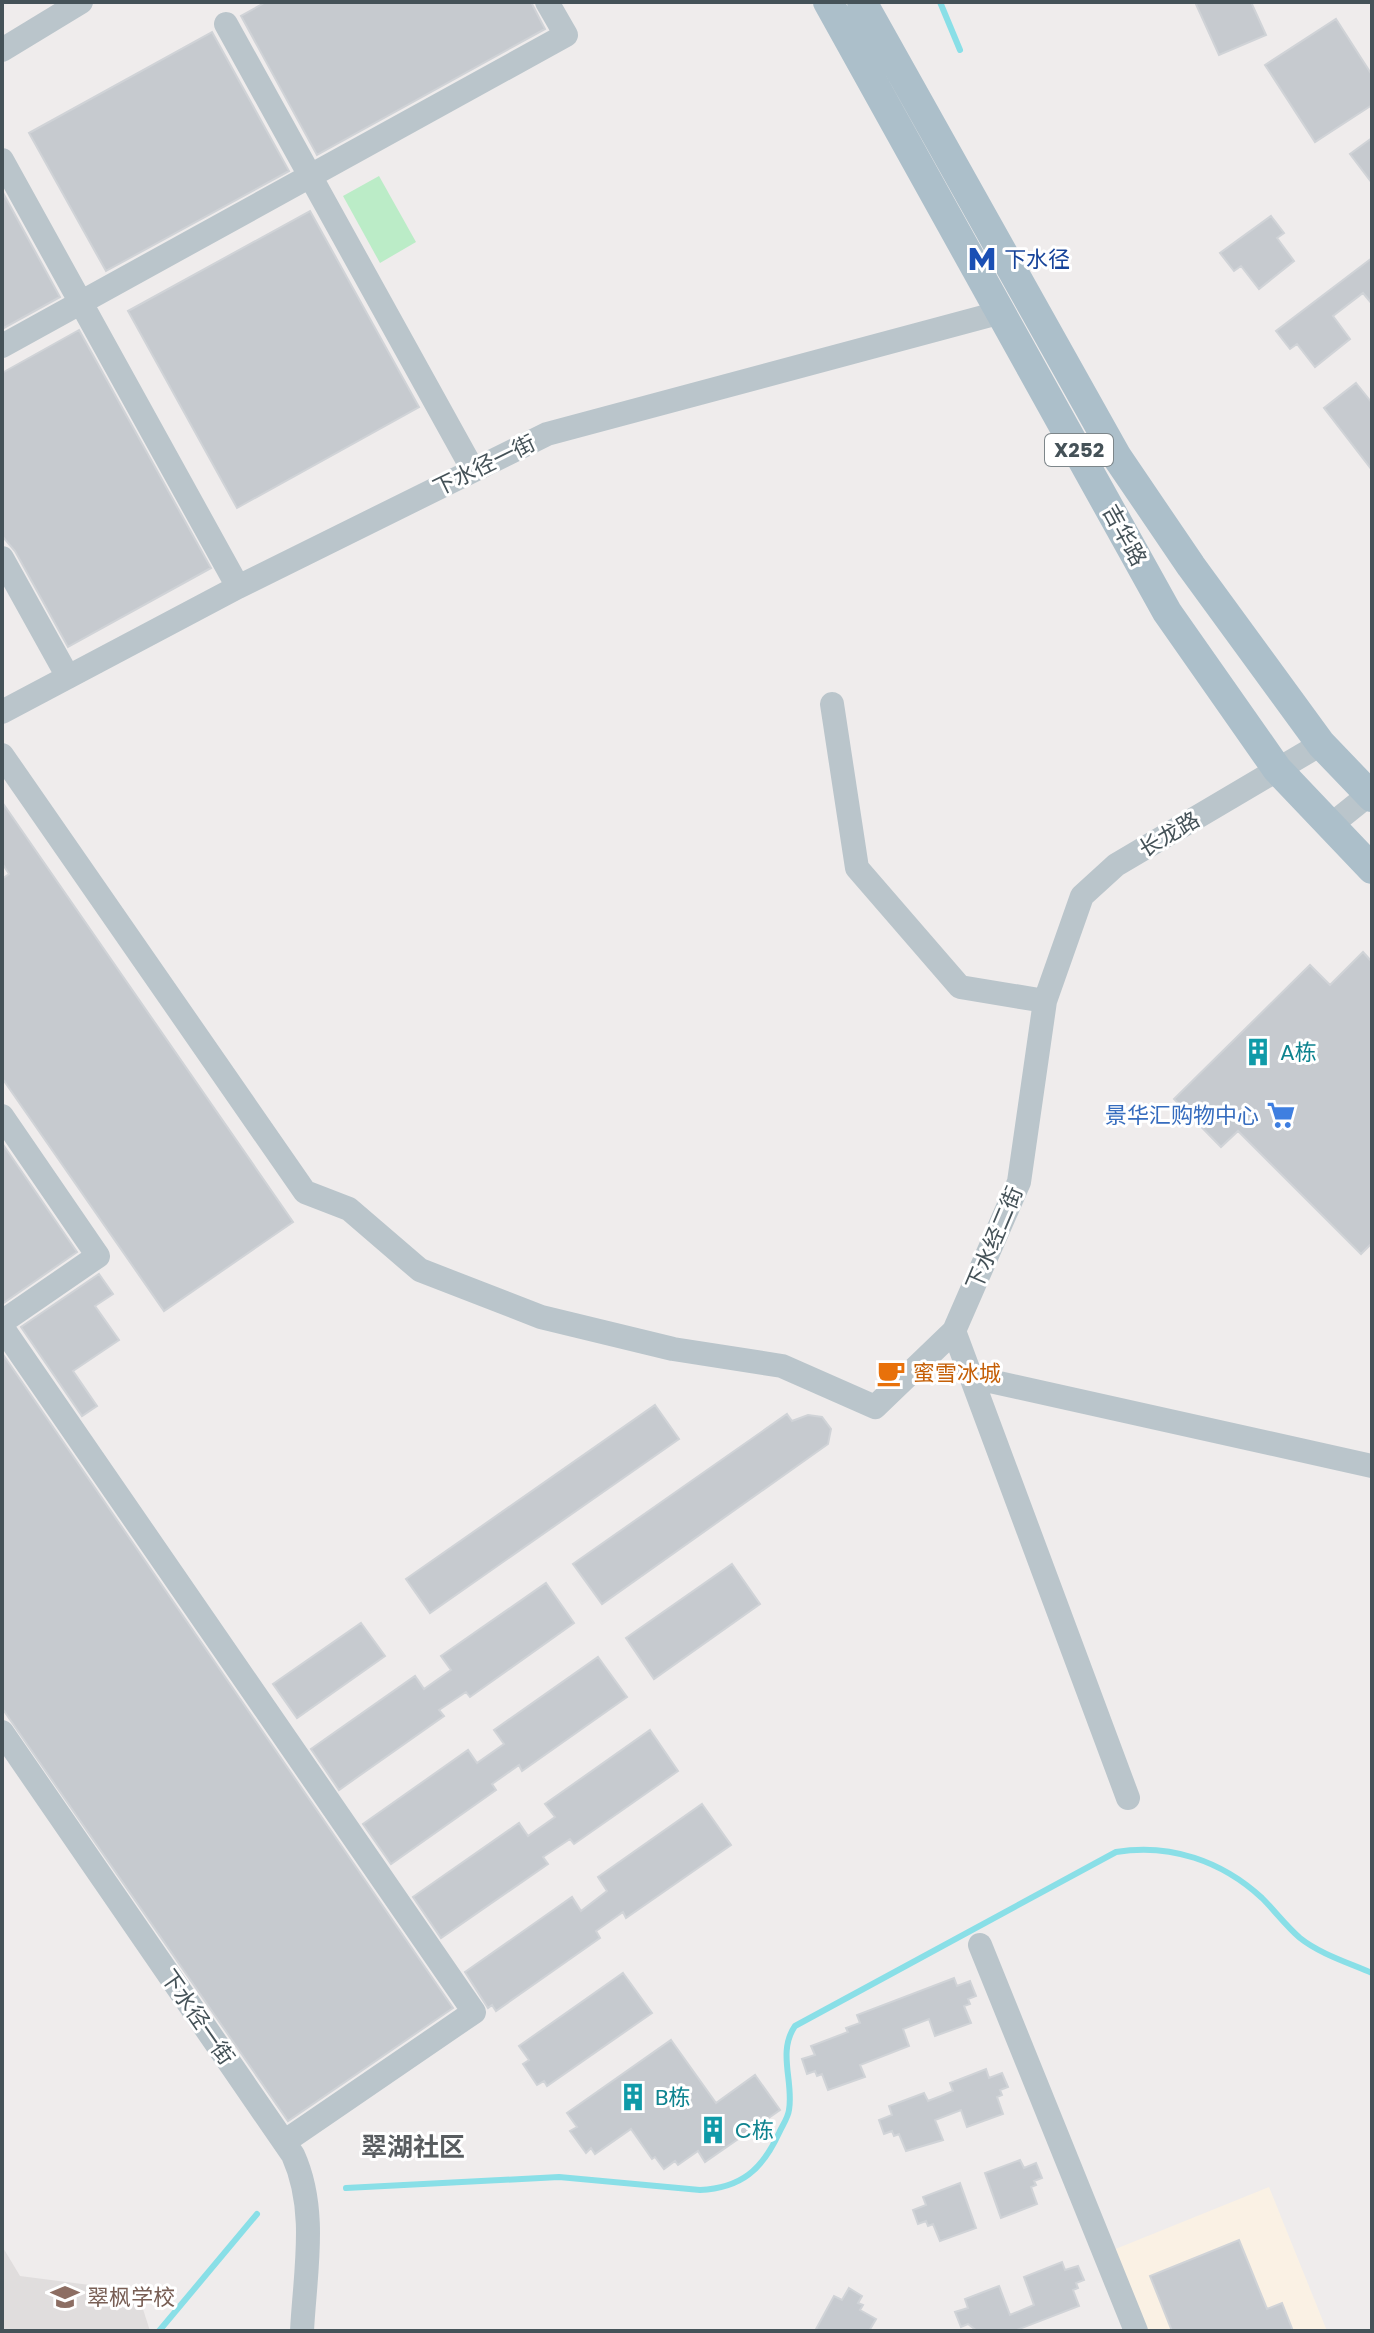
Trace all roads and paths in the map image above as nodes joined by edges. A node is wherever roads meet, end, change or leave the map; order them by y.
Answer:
1 (81, 2) edge
2 (547, 2) edge
3 (828, 2) edge
4 (862, 2) edge
5 (226, 24) dead end
6 (2, 50) edge
7 (2, 160) edge
8 (310, 176) junction
9 (81, 302) junction
10 (1002, 312) junction
11 (2, 346) edge
12 (473, 470) junction
13 (2, 558) edge
14 (238, 587) junction
15 (68, 677) junction
16 (832, 704) dead end
17 (2, 712) edge
18 (1321, 744) junction
19 (2, 755) edge
20 (1277, 769) junction
21 (1371, 794) edge
22 (1331, 825) junction
23 (1372, 869) edge
24 (1059, 961) joint
25 (1045, 1001) junction
26 (2, 1116) edge
27 (2, 1324) edge
28 (954, 1331) junction
29 (972, 1377) junction
30 (1372, 1466) edge
31 (2, 1732) edge
32 (1128, 1798) dead end
33 (980, 1945) dead end
34 (284, 2142) junction
35 (302, 2331) edge
36 (1136, 2331) edge

1 - 6 street
2 - 8 street
3 - 10 main road, 吉华路 / X252
4 - 18 main road, 吉华路 / X252
5 - 8 street
7 - 9 street
8 - 9 street
8 - 12 street
9 - 11 street
9 - 14 street
10 - 12 street, 下水径一街
10 - 20 main road, 吉华路 / X252
12 - 14 street, 下水径一街
13 - 15 street
14 - 15 street, 下水径一街
15 - 17 street, 下水径一街
16 - 25 street
18 - 20 street, 长龙路
18 - 21 main road, 吉华路 / X252
19 - 28 street, 下水经二街
20 - 22 main road, 吉华路 / X252
20 - 24 street, 长龙路
21 - 22 street
22 - 23 main road, 吉华路 / X252
24 - 25 street, 下水经二街
25 - 28 street, 下水经二街
26 - 27 street
27 - 34 street
28 - 29 street
29 - 30 street
29 - 32 street
31 - 34 street, 下水径一街
33 - 36 street
34 - 35 street, 下水径一街

